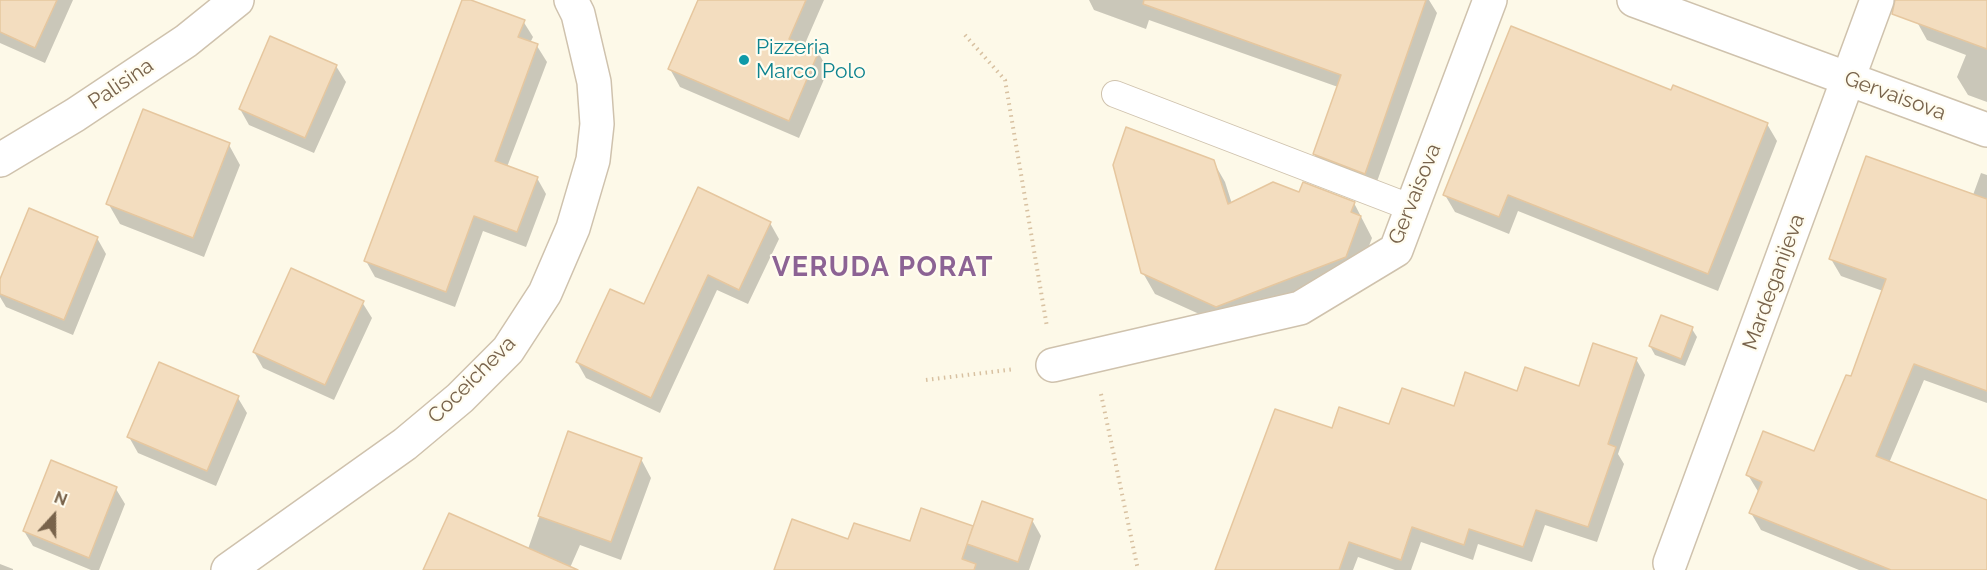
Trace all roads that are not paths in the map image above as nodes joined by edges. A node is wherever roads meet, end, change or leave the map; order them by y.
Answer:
1 (237, 0) edge
2 (571, 0) edge
3 (1490, 0) edge
4 (1634, 0) edge
5 (1877, 0) edge
6 (1848, 78) junction
7 (1115, 94) dead end
8 (1987, 130) edge
9 (0, 160) edge
10 (1412, 208) junction
11 (1053, 365) road end
12 (1667, 568) edge
13 (228, 570) edge

1 - 9 street, Palisina
2 - 13 street, Coceicheva
3 - 10 street, Gervaisova
4 - 6 street, Gervaisova
5 - 6 street, Mardeganijeva
6 - 8 street, Gervaisova
6 - 12 street, Mardeganijeva
7 - 10 lane
10 - 11 street, Gervaisova

